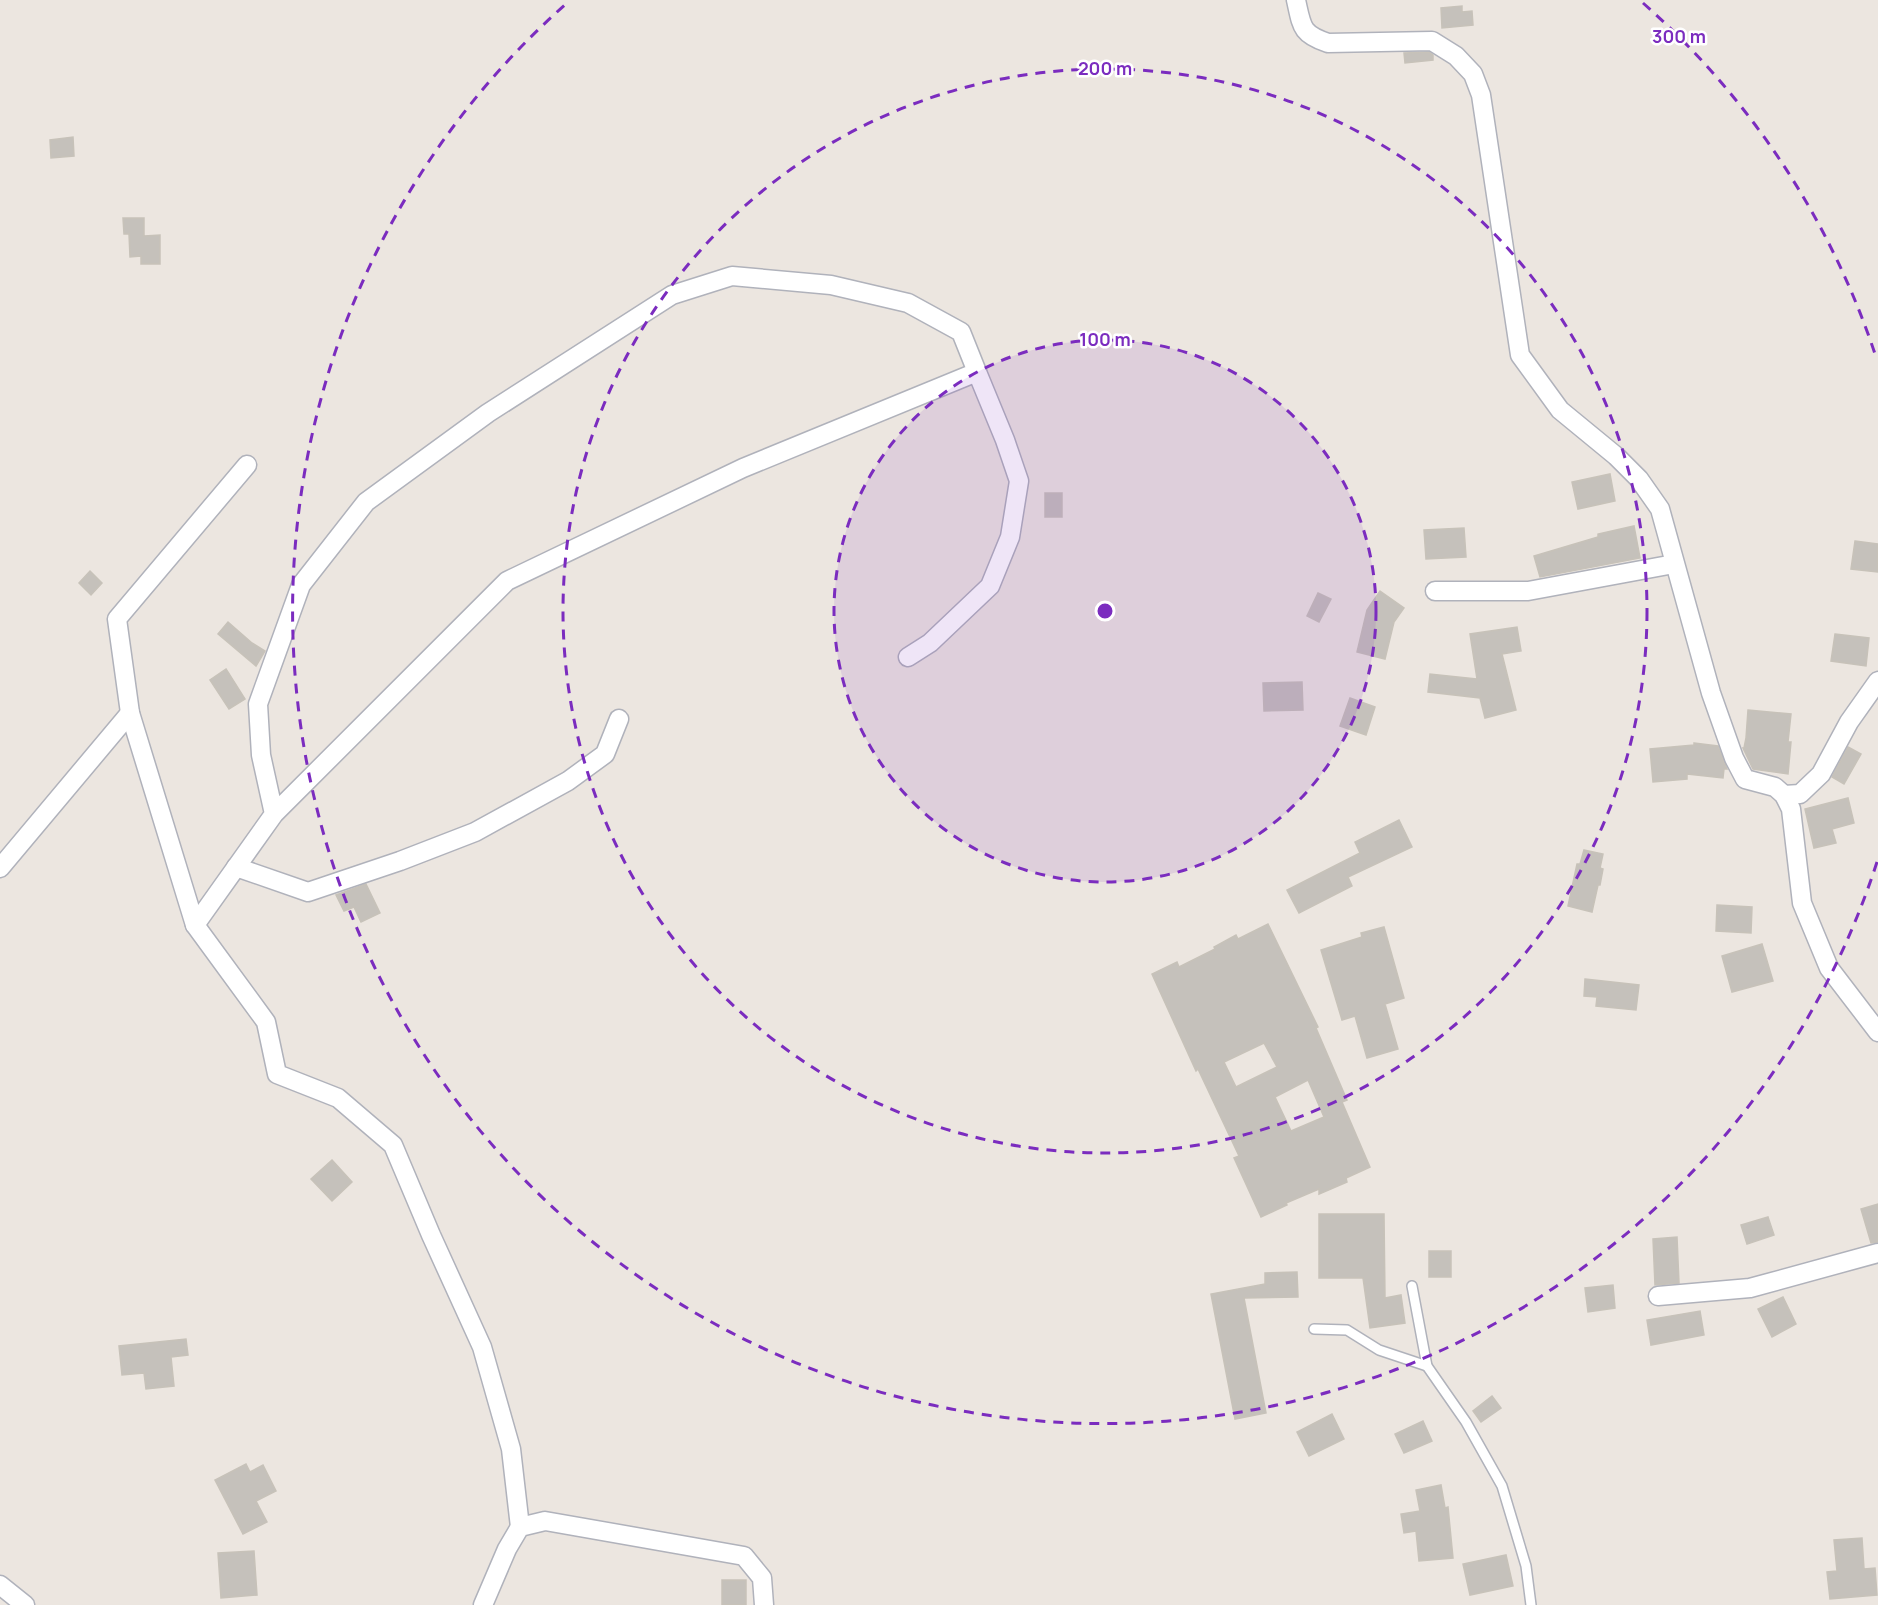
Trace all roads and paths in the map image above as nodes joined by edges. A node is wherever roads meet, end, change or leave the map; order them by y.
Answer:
1 (1296, 0) edge
2 (977, 372) junction
3 (247, 465) dead end
4 (1674, 564) junction
5 (1435, 591) dead end
6 (908, 657) dead end
7 (1878, 681) edge
8 (130, 713) junction
9 (619, 719) dead end
10 (1784, 795) junction
11 (274, 814) junction
12 (236, 867) junction
13 (0, 868) edge
14 (195, 925) junction
15 (1878, 1032) edge
16 (1878, 1253) edge
17 (1412, 1286) dead end
18 (1658, 1296) dead end
19 (1314, 1329) dead end
20 (1427, 1366) junction
21 (520, 1527) junction
22 (0, 1586) edge
23 (26, 1605) edge
24 (483, 1605) edge
25 (764, 1605) edge
26 (1531, 1605) edge

1 - 4 street
2 - 6 street
2 - 11 street
2 - 11 street
3 - 8 street
4 - 5 street
4 - 10 street
7 - 10 street
8 - 13 street
8 - 14 street
9 - 12 street
10 - 15 street
11 - 12 street
12 - 14 street
14 - 21 street
16 - 18 street
17 - 20 lane
19 - 20 lane
20 - 26 lane
21 - 24 street
21 - 25 street
22 - 23 street

